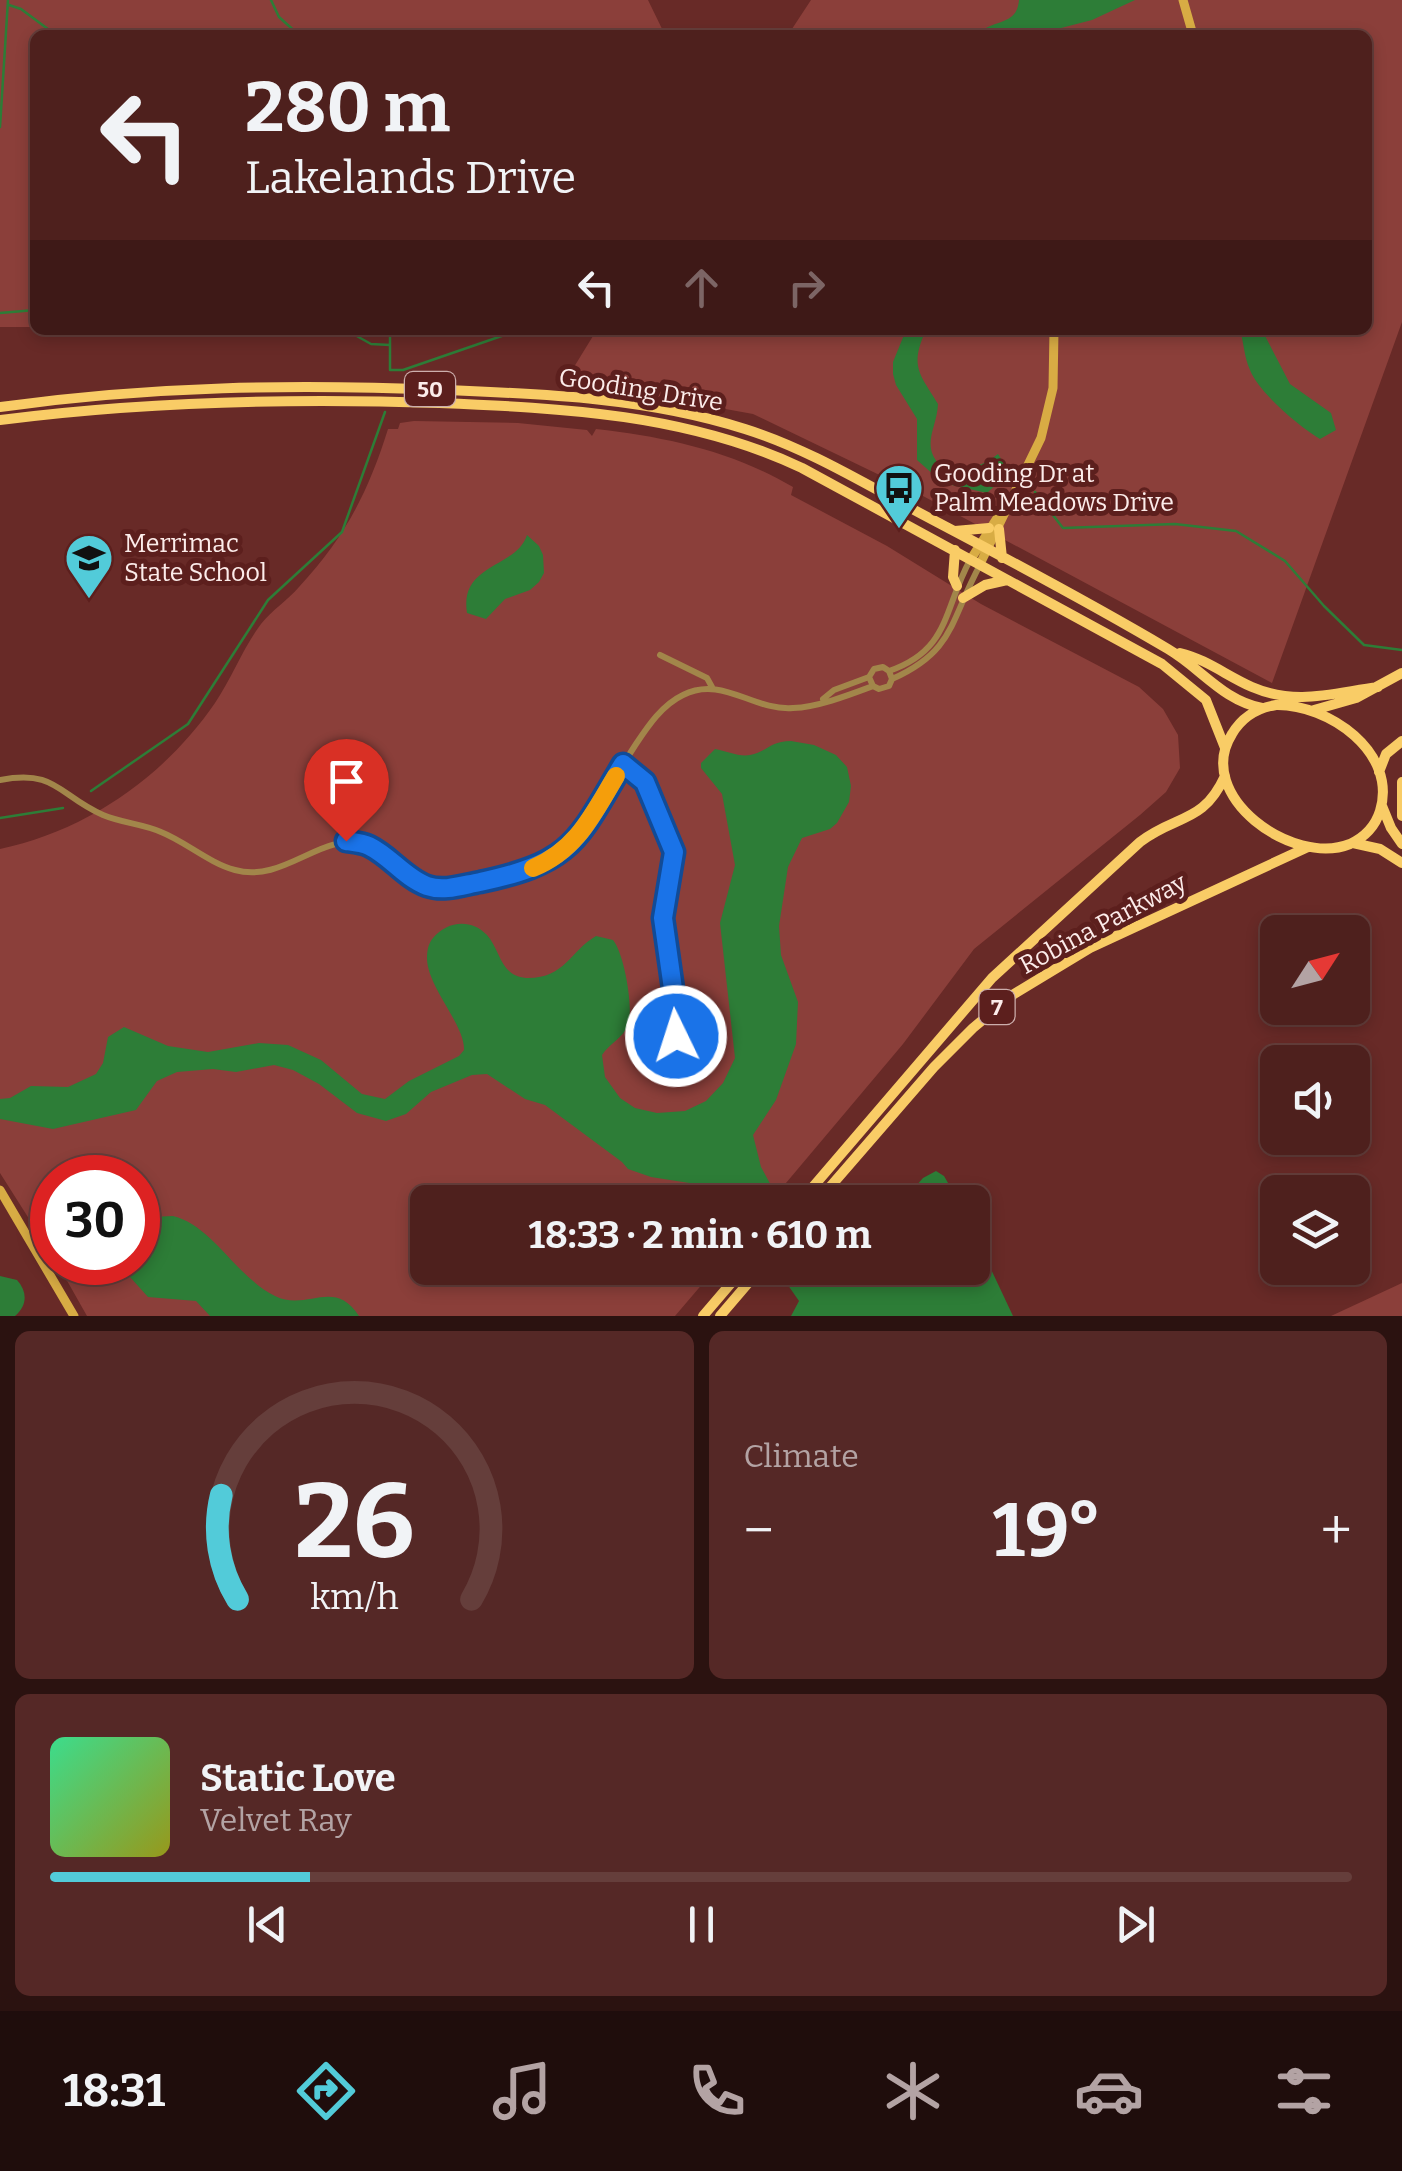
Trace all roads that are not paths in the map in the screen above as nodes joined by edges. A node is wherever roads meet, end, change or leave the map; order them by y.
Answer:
1 (1183, 0) edge
2 (1192, 30) edge
3 (1054, 335) edge
4 (0, 407) edge
5 (0, 420) edge
6 (994, 528) junction
7 (954, 531) junction
8 (983, 548) junction
9 (955, 550) junction
10 (1002, 558) junction
11 (975, 562) junction
12 (1008, 580) junction
13 (957, 586) junction
14 (962, 598) junction
15 (1171, 650) junction
16 (660, 655) dead end
17 (1402, 673) edge
18 (890, 675) junction
19 (870, 677) junction
20 (873, 686) junction
21 (1378, 687) junction
22 (713, 688) junction
23 (822, 700) junction
24 (1262, 708) junction
25 (1314, 710) junction
26 (1402, 741) edge
27 (1225, 748) junction
28 (623, 764) junction
29 (1379, 772) junction
30 (1225, 776) junction
31 (0, 780) edge
32 (1402, 782) edge
33 (1382, 804) junction
34 (1402, 816) edge
35 (1352, 843) junction
36 (1402, 844) edge
37 (1308, 847) junction
38 (1402, 863) edge
39 (673, 1048) dead end
40 (815, 1185) edge
41 (832, 1185) edge
42 (0, 1190) edge
43 (730, 1285) edge
44 (746, 1285) edge
45 (74, 1316) edge
46 (704, 1316) edge
47 (720, 1316) edge

1 - 2 street
3 - 6 street
4 - 7 main road, Gooding Drive / 50
5 - 9 main road, Gooding Drive / 50
6 - 7 main road
6 - 8 street
6 - 10 main road
7 - 8 main road, Gooding Drive / 50
8 - 10 main road, Gooding Drive / 50
8 - 11 street
9 - 11 main road, Gooding Drive / 50
9 - 13 main road
10 - 15 main road, Gooding Drive / 50
11 - 12 main road, Gooding Drive / 50
11 - 13 street
11 - 14 street
12 - 14 main road
12 - 27 main road, Gooding Drive / 50
13 - 18 street
14 - 18 street
15 - 21 main road
15 - 24 main road, Gooding Drive / 50
16 - 22 street
17 - 21 main road
18 - 19 street
18 - 20 street
19 - 20 street
19 - 23 street
20 - 23 street
21 - 25 main road
22 - 23 street
22 - 28 street
24 - 25 main road
24 - 27 main road
25 - 29 main road
26 - 29 main road
27 - 30 main road
28 - 31 street
28 - 39 street
29 - 33 main road
30 - 37 main road
30 - 40 main road, Robina Parkway / 7
32 - 34 main road
33 - 35 main road
33 - 36 main road
35 - 37 main road
35 - 38 main road
37 - 41 main road, Robina Parkway / 7
42 - 45 street
43 - 46 main road
44 - 47 main road

